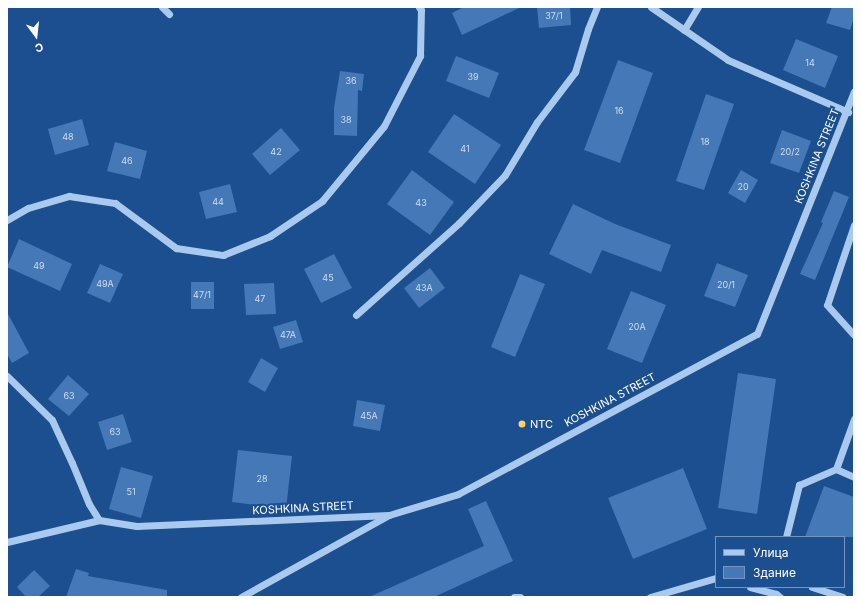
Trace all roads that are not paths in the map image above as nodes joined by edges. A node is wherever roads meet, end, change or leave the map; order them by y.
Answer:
1 (162, 7) edge
2 (419, 7) edge
3 (597, 7) edge
4 (651, 7) edge
5 (698, 7) edge
6 (169, 14) dead end
7 (684, 30) junction
8 (854, 92) edge
9 (848, 112) junction
10 (7, 220) edge
11 (854, 225) edge
12 (356, 315) dead end
13 (854, 335) edge
14 (7, 376) edge
15 (854, 419) edge
16 (836, 469) junction
17 (854, 477) edge
18 (389, 515) junction
19 (99, 520) junction
20 (786, 536) edge
21 (7, 542) edge
22 (715, 578) edge
23 (754, 588) edge
24 (815, 588) edge
25 (241, 597) edge
26 (514, 597) edge
27 (520, 597) edge
28 (650, 597) edge
29 (780, 597) edge
30 (842, 597) edge

1 - 6 street
2 - 10 street
3 - 12 street
4 - 7 street
5 - 7 street
7 - 9 street
8 - 9 street, KOSHKINA STREET
9 - 18 street, KOSHKINA STREET
11 - 13 street
14 - 19 street
15 - 16 street
16 - 17 street
16 - 20 street
18 - 19 street, KOSHKINA STREET
18 - 25 street
19 - 21 street
22 - 28 street
23 - 29 street
24 - 30 street
26 - 27 street

